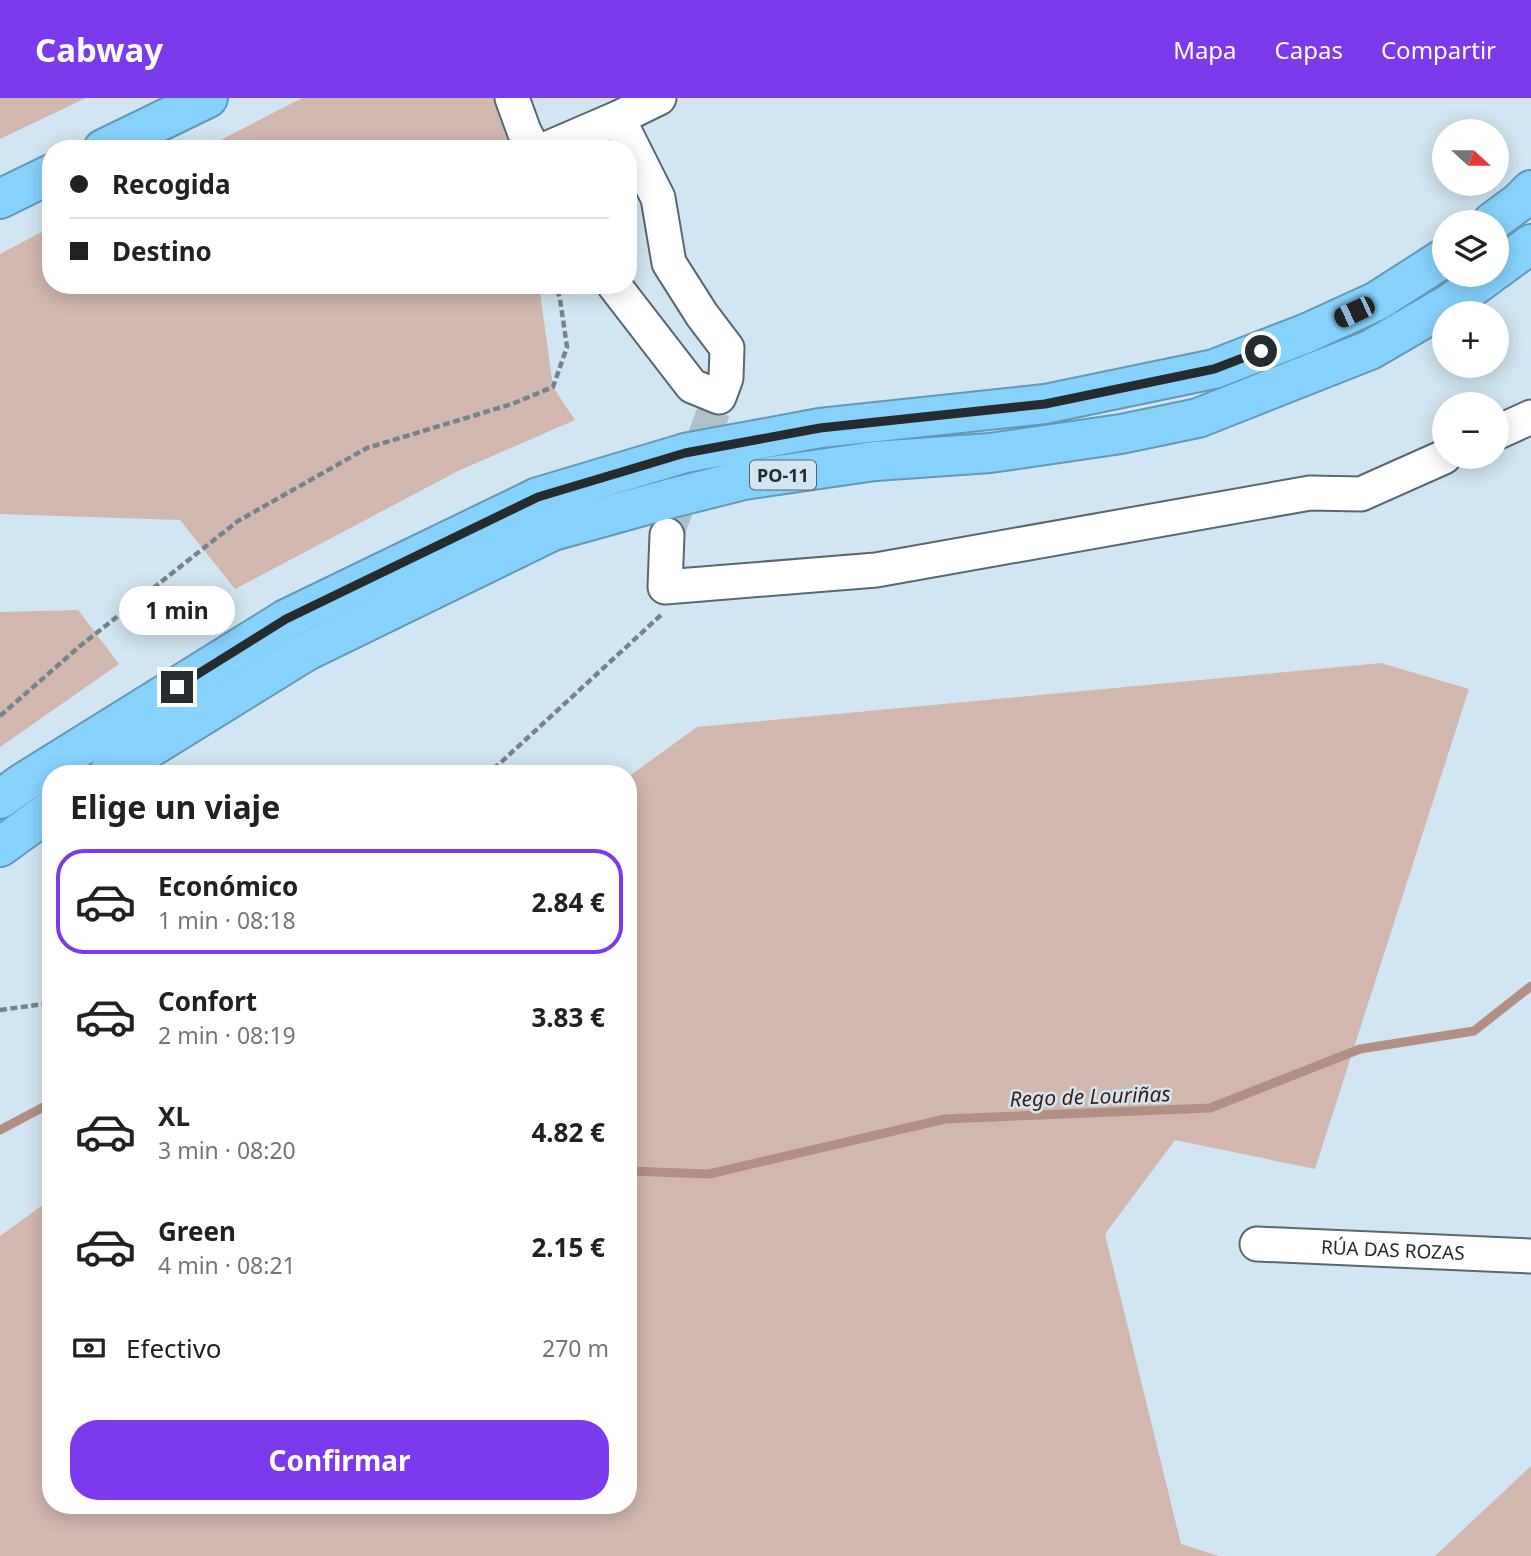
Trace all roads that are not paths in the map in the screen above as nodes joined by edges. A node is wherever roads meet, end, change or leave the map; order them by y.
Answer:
1 (208, 98) edge
2 (512, 98) edge
3 (659, 98) edge
4 (618, 118) junction
5 (122, 140) edge
6 (528, 140) edge
7 (567, 140) edge
8 (629, 140) edge
9 (637, 156) edge
10 (42, 178) edge
11 (1531, 190) edge
12 (0, 199) edge
13 (1508, 210) edge
14 (1531, 244) edge
15 (1509, 260) edge
16 (1432, 266) edge
17 (1472, 287) edge
18 (621, 294) edge
19 (1531, 417) edge
20 (1509, 427) edge
21 (1432, 462) edge
22 (667, 535) tunnel mouth
23 (52, 765) edge
24 (123, 765) edge
25 (42, 771) edge
26 (0, 799) edge
27 (42, 817) edge
28 (0, 847) edge
29 (1257, 1244) dead end
30 (1531, 1256) edge

1 - 5 highway
2 - 6 street
3 - 4 street
4 - 7 street
4 - 8 street
9 - 18 street
10 - 12 highway
11 - 13 highway
14 - 15 highway
16 - 23 highway, PO-11
17 - 24 highway, PO-11
19 - 20 street
21 - 22 street
25 - 26 highway, PO-11
27 - 28 highway
29 - 30 street, RÚA DAS ROZAS

